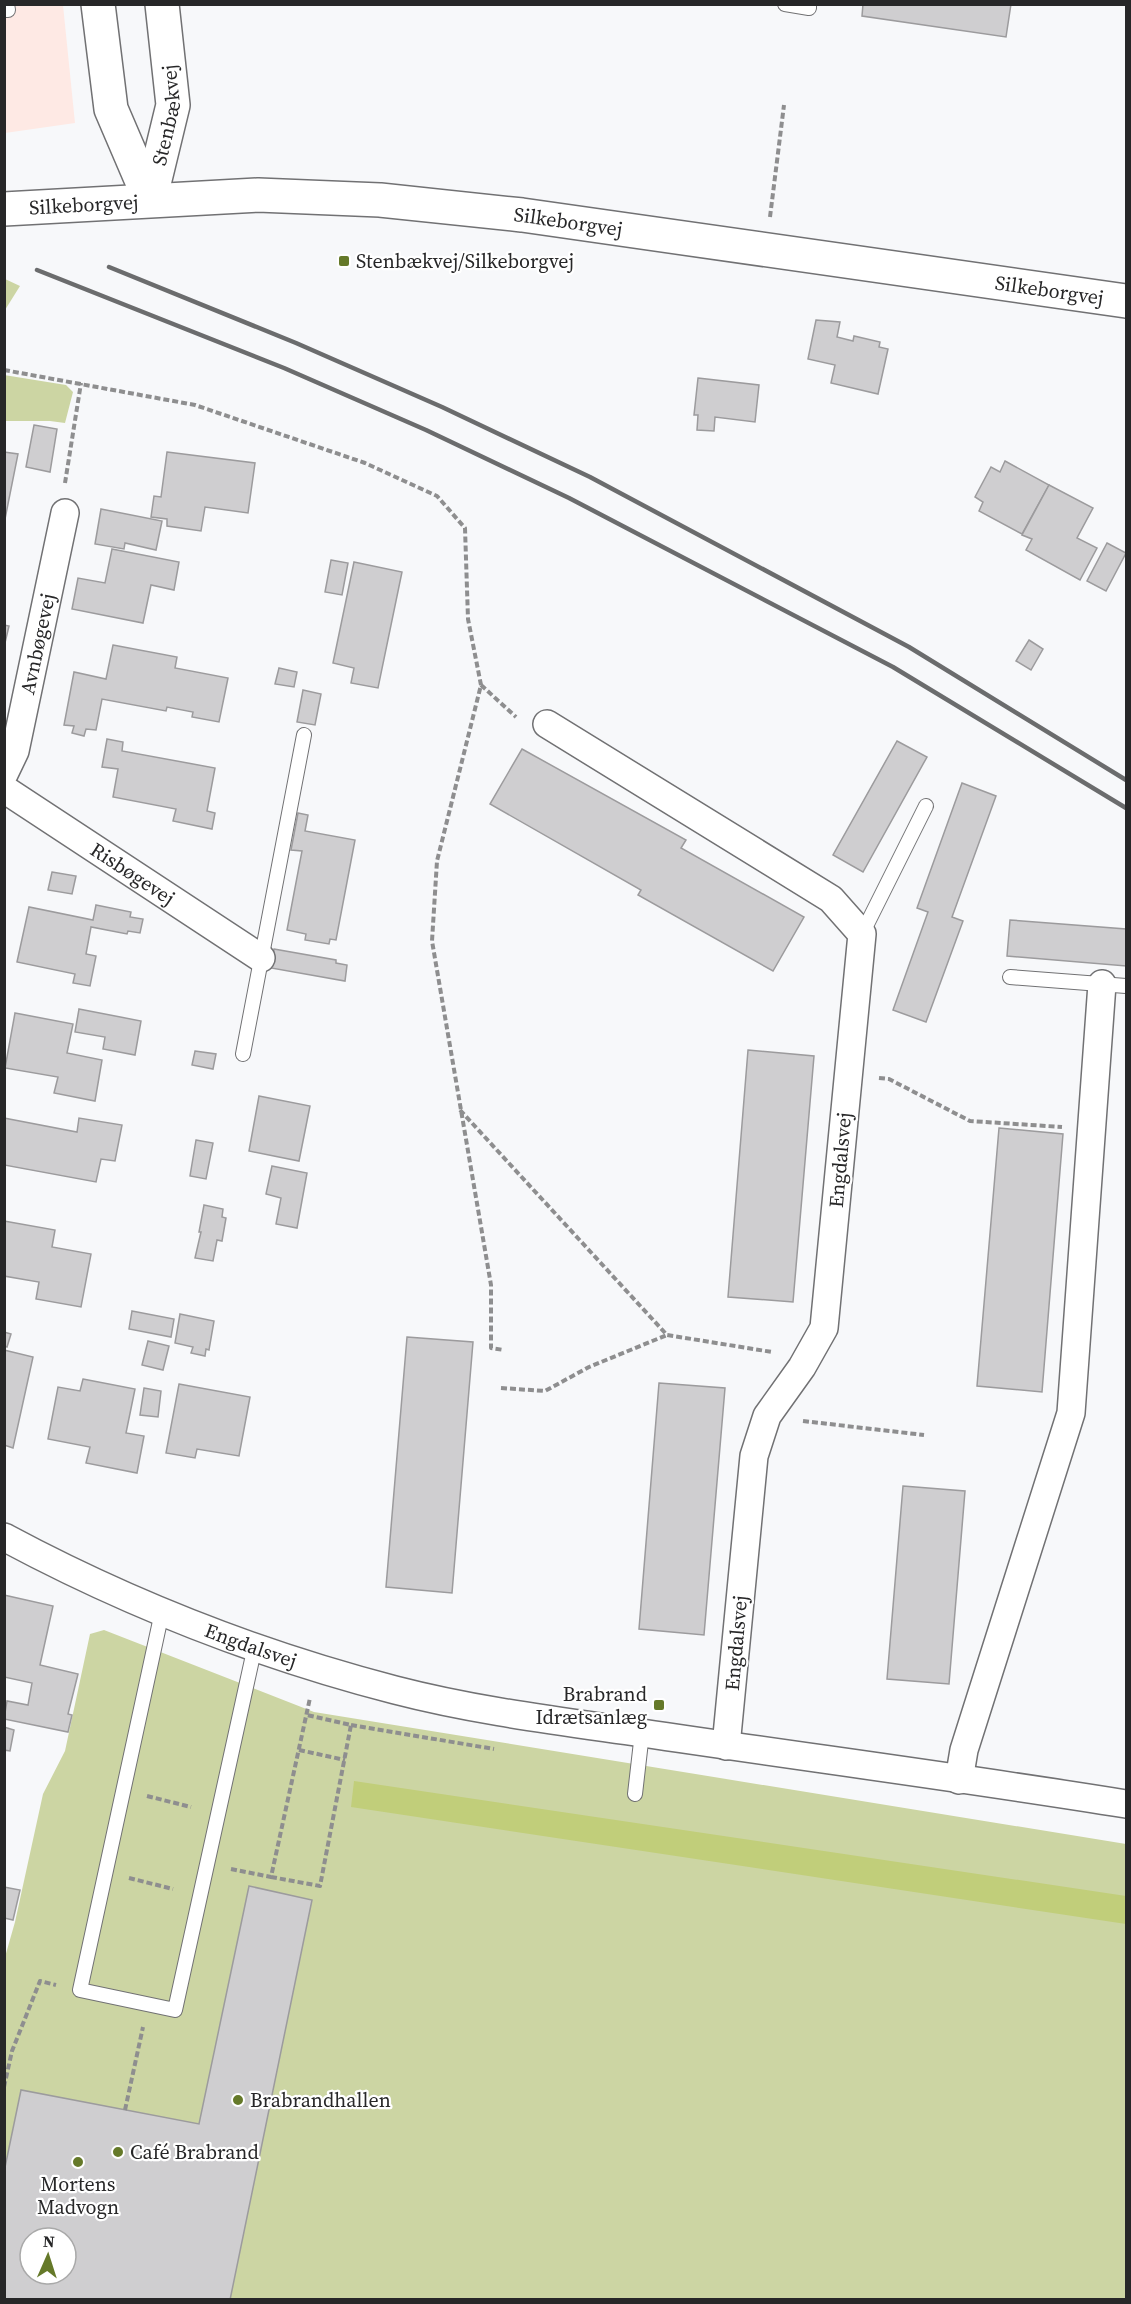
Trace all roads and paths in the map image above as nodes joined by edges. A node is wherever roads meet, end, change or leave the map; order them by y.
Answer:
1 (7, 4) edge
2 (98, 4) edge
3 (162, 4) edge
4 (785, 4) edge
5 (809, 4) edge
6 (4, 10) edge
7 (784, 105) dead end
8 (150, 200) junction
9 (4, 209) edge
10 (766, 251) junction
11 (1126, 301) edge
12 (4, 370) edge
13 (81, 383) junction
14 (65, 513) joint
15 (481, 685) junction
16 (547, 724) joint
17 (304, 735) dead end
18 (4, 774) edge
19 (4, 789) edge
20 (926, 806) dead end
21 (862, 934) junction
22 (261, 958) junction
23 (1010, 977) dead end
24 (1114, 985) edge
25 (243, 1054) dead end
26 (848, 1076) junction
27 (460, 1109) junction
28 (1092, 1129) junction
29 (667, 1335) junction
30 (504, 1350) dead end
31 (802, 1367) junction
32 (501, 1388) dead end
33 (767, 1416) junction
34 (924, 1436) dead end
35 (4, 1537) edge
36 (162, 1612) junction
37 (255, 1646) junction
38 (317, 1667) junction
39 (306, 1715) junction
40 (351, 1725) junction
41 (642, 1733) junction
42 (726, 1746) junction
43 (494, 1749) dead end
44 (299, 1750) junction
45 (345, 1760) junction
46 (960, 1780) junction
47 (123, 1790) junction
48 (635, 1794) dead end
49 (1126, 1804) edge
50 (191, 1807) dead end
51 (207, 1865) junction
52 (105, 1873) junction
53 (271, 1877) junction
54 (173, 1889) dead end
55 (80, 1990) junction
56 (4, 2087) edge

1 - 6 lane
2 - 8 main road, Stenbækvej
3 - 8 main road, Stenbækvej
4 - 5 lane
7 - 10 path
8 - 9 main road, Silkeborgvej
8 - 10 main road, Silkeborgvej
10 - 11 main road, Silkeborgvej
12 - 13 path
13 - 14 path
13 - 15 path
14 - 18 street, Avnbøgevej
15 - 16 path
15 - 27 path
16 - 21 street
17 - 22 lane
19 - 22 street, Risbøgevej
20 - 21 lane
21 - 26 street, Engdalsvej
22 - 25 lane
23 - 24 lane
24 - 28 street
26 - 28 path
26 - 31 street, Engdalsvej
27 - 29 path
27 - 30 path
28 - 46 street
29 - 31 path
29 - 32 path
31 - 33 street, Engdalsvej
33 - 34 path
33 - 42 street, Engdalsvej
35 - 36 street, Engdalsvej
36 - 37 street, Engdalsvej
36 - 47 lane
37 - 38 street, Engdalsvej
37 - 51 lane
38 - 39 path
38 - 41 street, Engdalsvej
39 - 40 path
39 - 44 path
40 - 43 path
40 - 45 path
41 - 42 street, Engdalsvej
41 - 48 lane
42 - 46 street, Engdalsvej
44 - 45 path
44 - 53 path
45 - 53 path
46 - 49 street, Engdalsvej
47 - 50 path
47 - 52 lane
51 - 53 path
51 - 55 lane
52 - 54 path
52 - 55 lane
55 - 56 path

